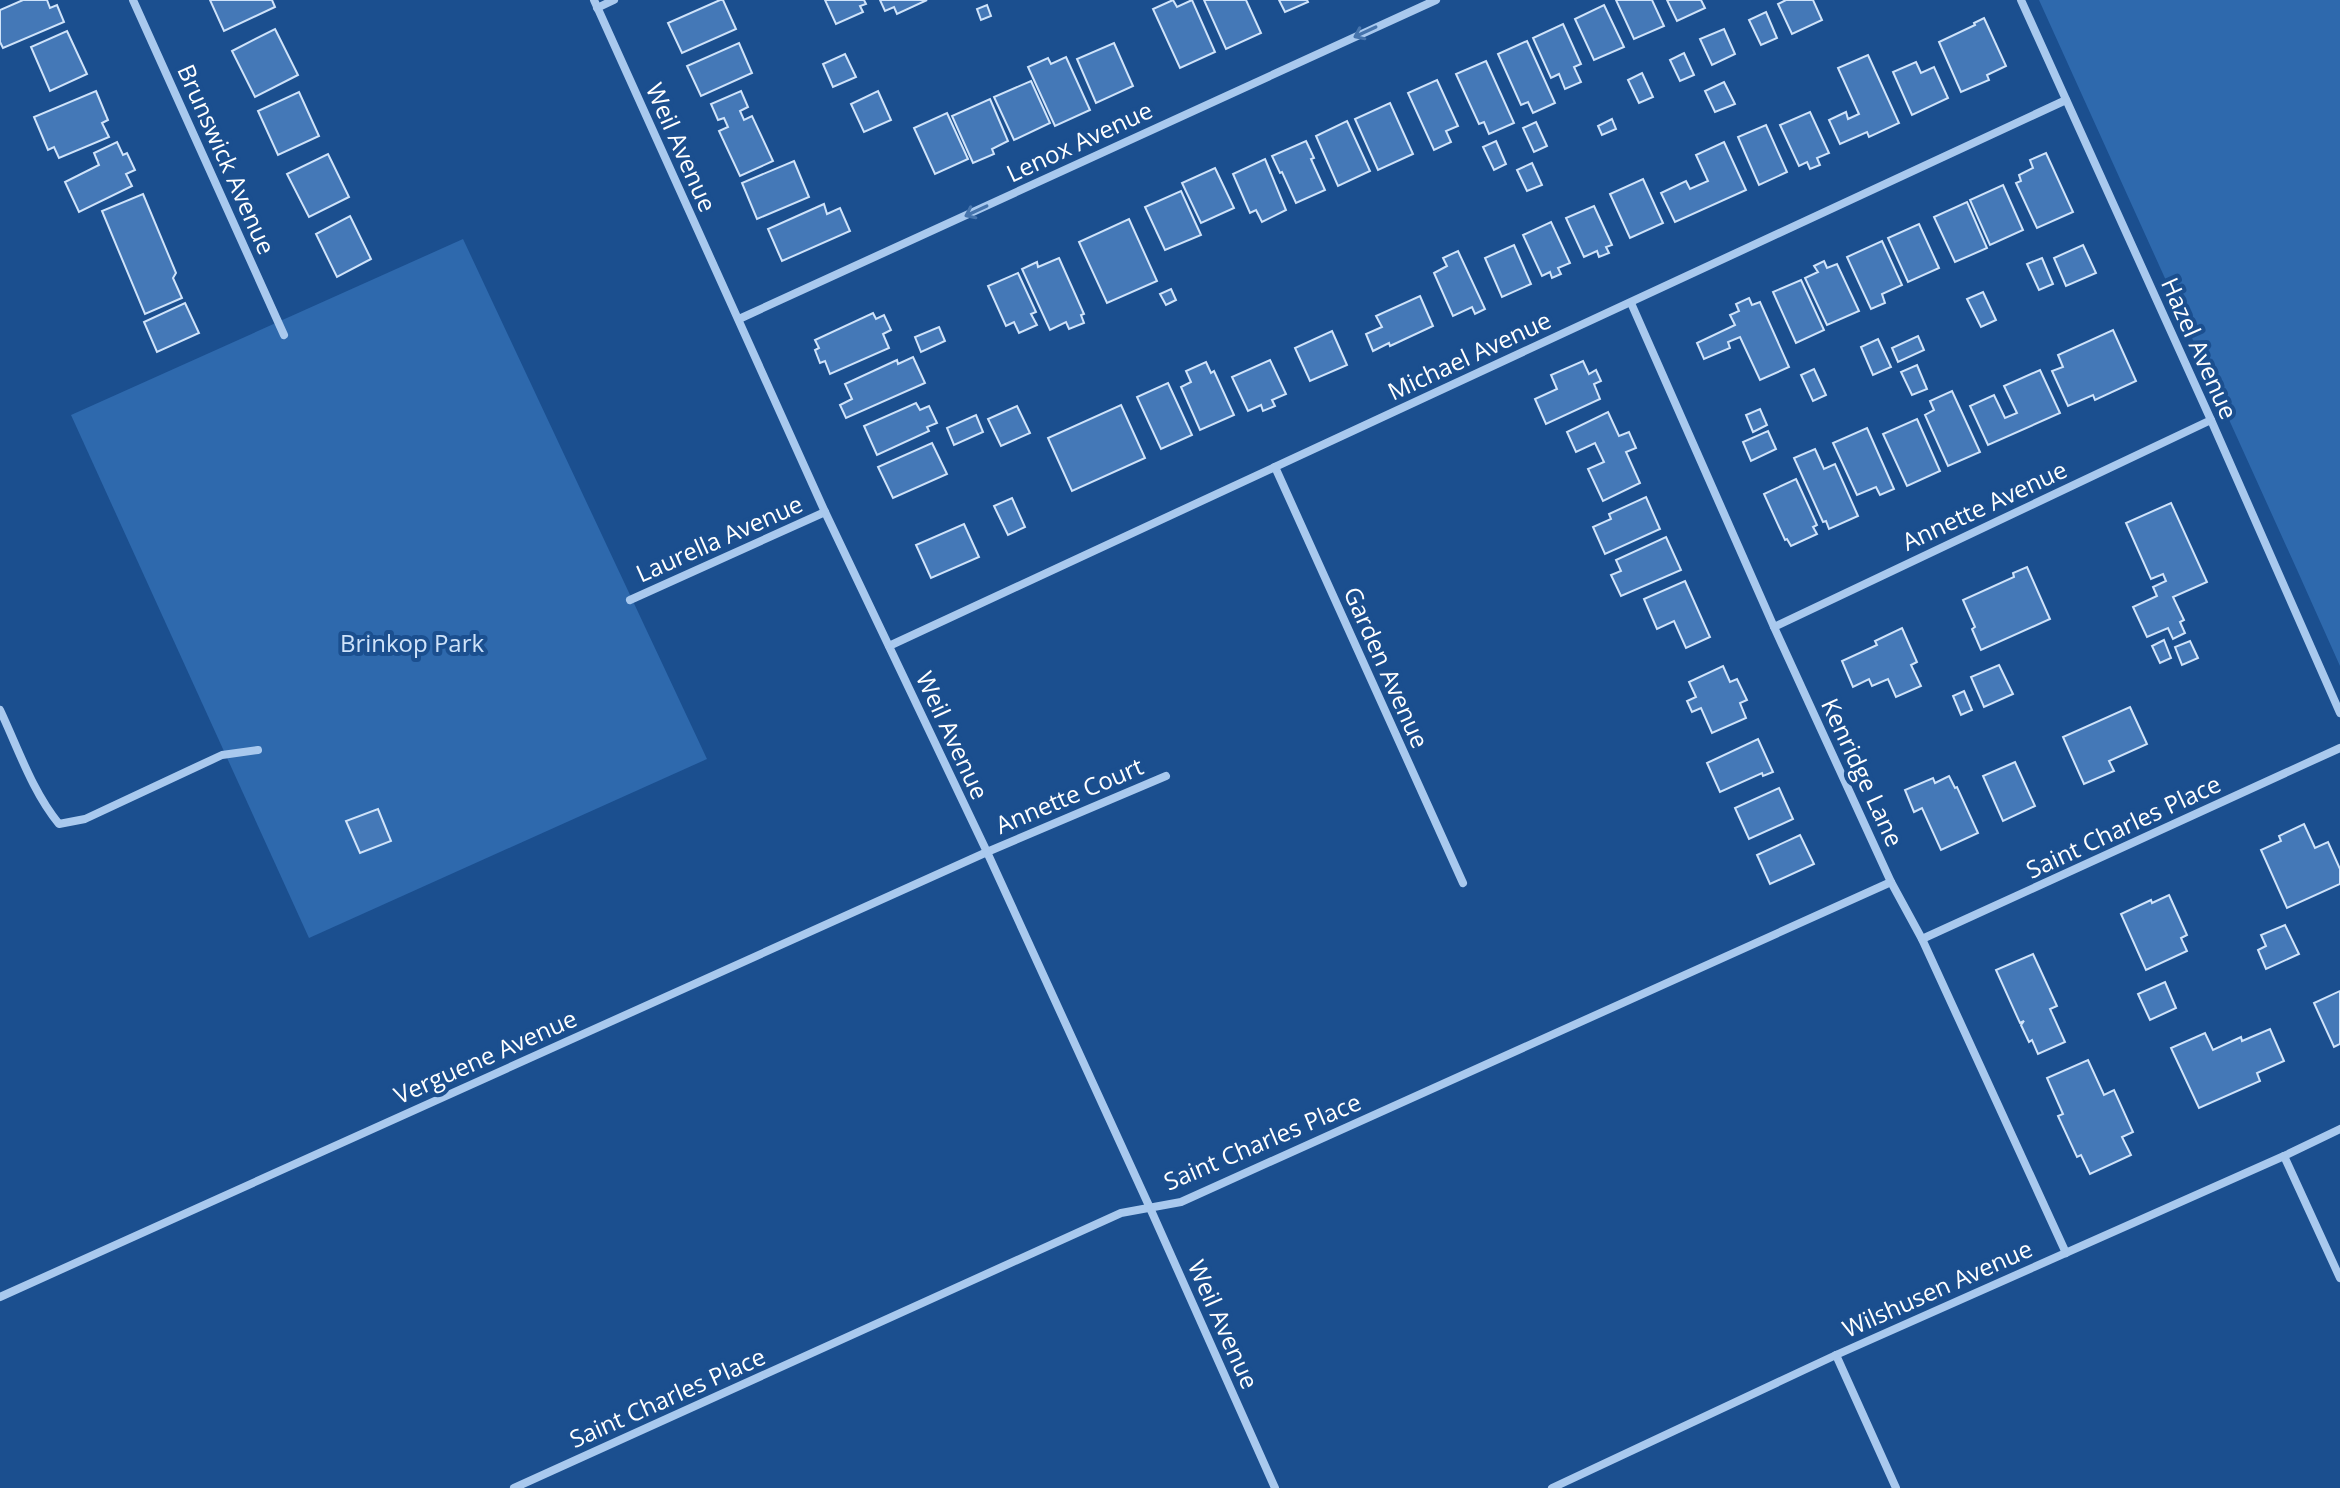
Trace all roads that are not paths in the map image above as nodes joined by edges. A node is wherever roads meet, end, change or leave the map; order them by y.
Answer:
1 (133, 0) edge
2 (614, 0) edge
3 (1436, 0) edge
4 (2021, 0) edge
5 (595, 4) edge
6 (2066, 100) junction
7 (1631, 303) junction
8 (739, 319) junction
9 (284, 335) dead end
10 (2211, 420) junction
11 (1275, 467) junction
12 (825, 512) junction
13 (630, 600) dead end
14 (1774, 627) junction
15 (889, 646) junction
16 (0, 710) edge
17 (2340, 713) edge
18 (2340, 748) edge
19 (258, 750) dead end
20 (1166, 776) dead end
21 (987, 852) junction
22 (1891, 882) junction
23 (1463, 883) dead end
24 (1922, 939) junction
25 (2340, 1129) edge
26 (2284, 1156) junction
27 (1150, 1208) junction
28 (2066, 1253) junction
29 (2340, 1278) edge
30 (0, 1297) edge
31 (1836, 1355) junction
32 (514, 1488) edge
33 (1275, 1488) edge
34 (1552, 1488) edge
35 (1896, 1488) edge

1 - 9 street, Brunswick Avenue
2 - 5 street
3 -> 8 street, Lenox Avenue
4 - 6 street, Hazel Avenue
5 - 8 street, Weil Avenue
6 - 7 street, Michael Avenue
6 - 10 street, Hazel Avenue
7 - 11 street, Michael Avenue
7 - 14 street, Kenridge Lane
8 - 12 street, Weil Avenue
10 - 14 street, Annette Avenue
10 - 17 street, Hazel Avenue
11 - 15 street, Michael Avenue
11 - 23 street, Garden Avenue
12 - 13 street, Laurella Avenue
12 - 15 street, Weil Avenue
14 - 22 street, Kenridge Lane
15 - 21 street, Weil Avenue
16 - 19 street
18 - 24 street, Saint Charles Place
20 - 21 street, Annette Court
21 - 27 street, Weil Avenue
21 - 30 street, Verguene Avenue
22 - 24 street, Kenridge Lane
22 - 27 street, Saint Charles Place
24 - 28 street, Kenridge Lane
25 - 26 street, Wilshusen Avenue
26 - 28 street, Wilshusen Avenue
26 - 29 street
27 - 32 street, Saint Charles Place
27 - 33 street, Weil Avenue
28 - 31 street, Wilshusen Avenue
31 - 34 street, Wilshusen Avenue
31 - 35 street

